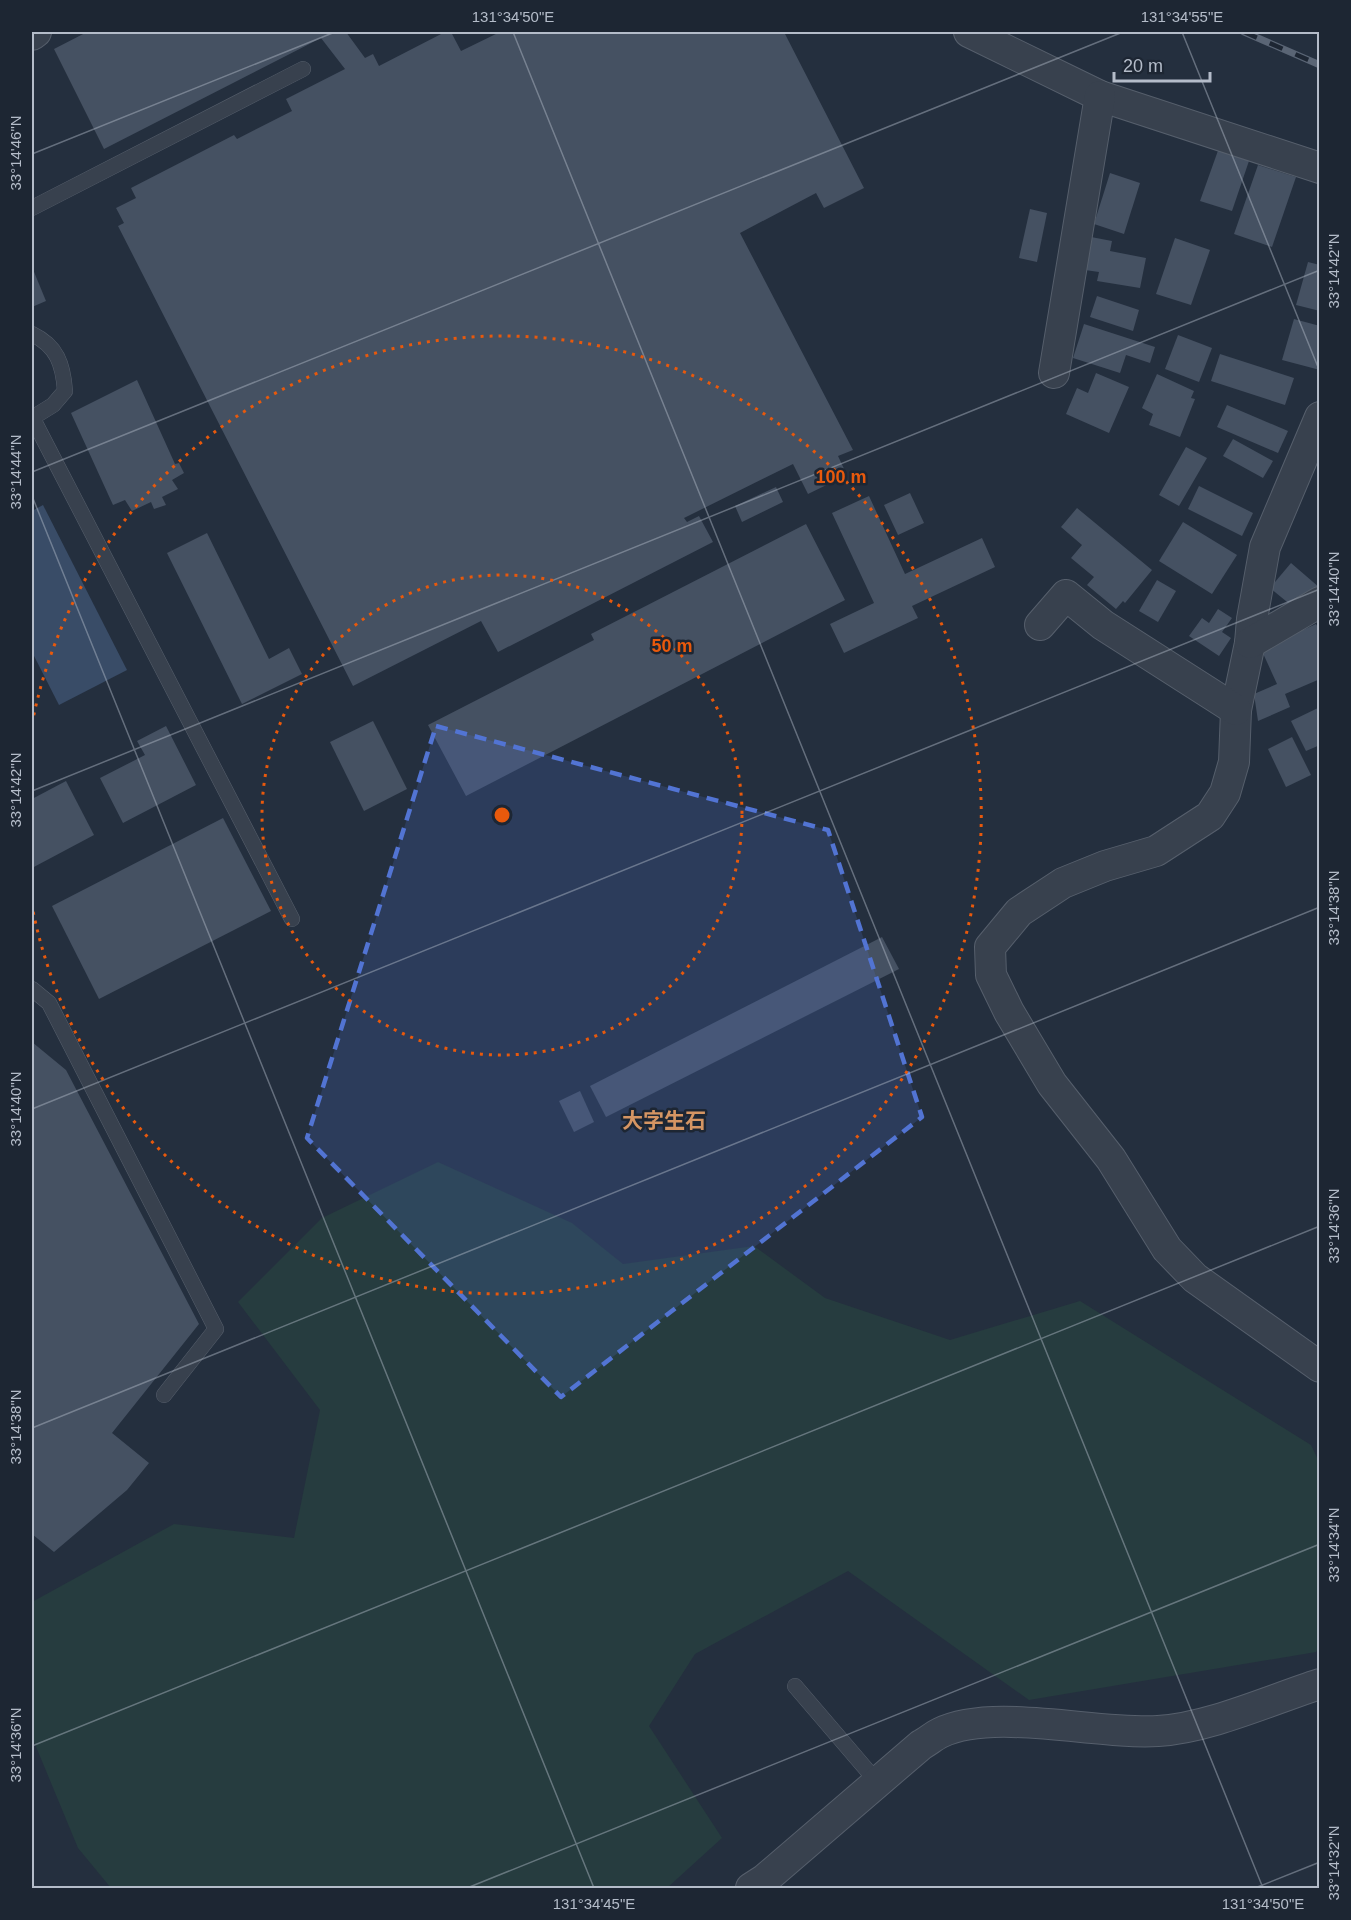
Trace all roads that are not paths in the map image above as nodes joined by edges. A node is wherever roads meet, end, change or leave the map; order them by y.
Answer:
1 (36, 32) edge
2 (969, 32) edge
3 (32, 35) edge
4 (303, 69) dead end
5 (1100, 96) junction
6 (1320, 168) edge
7 (32, 208) edge
8 (32, 334) edge
9 (1054, 373) dead end
10 (32, 417) edge
11 (1320, 417) edge
12 (1320, 602) edge
13 (1040, 625) dead end
14 (1250, 643) junction
15 (1236, 710) junction
16 (292, 919) dead end
17 (32, 989) edge
18 (1320, 1367) edge
19 (164, 1395) dead end
20 (1320, 1684) edge
21 (795, 1686) dead end
22 (878, 1783) junction
23 (751, 1888) edge

1 - 3 street
2 - 5 street
4 - 7 lane
5 - 6 street
5 - 9 street
8 - 10 lane
10 - 16 lane
11 - 14 street
12 - 14 street
13 - 15 street
14 - 15 street
15 - 18 street
17 - 19 lane
20 - 22 street
21 - 22 lane
22 - 23 street

